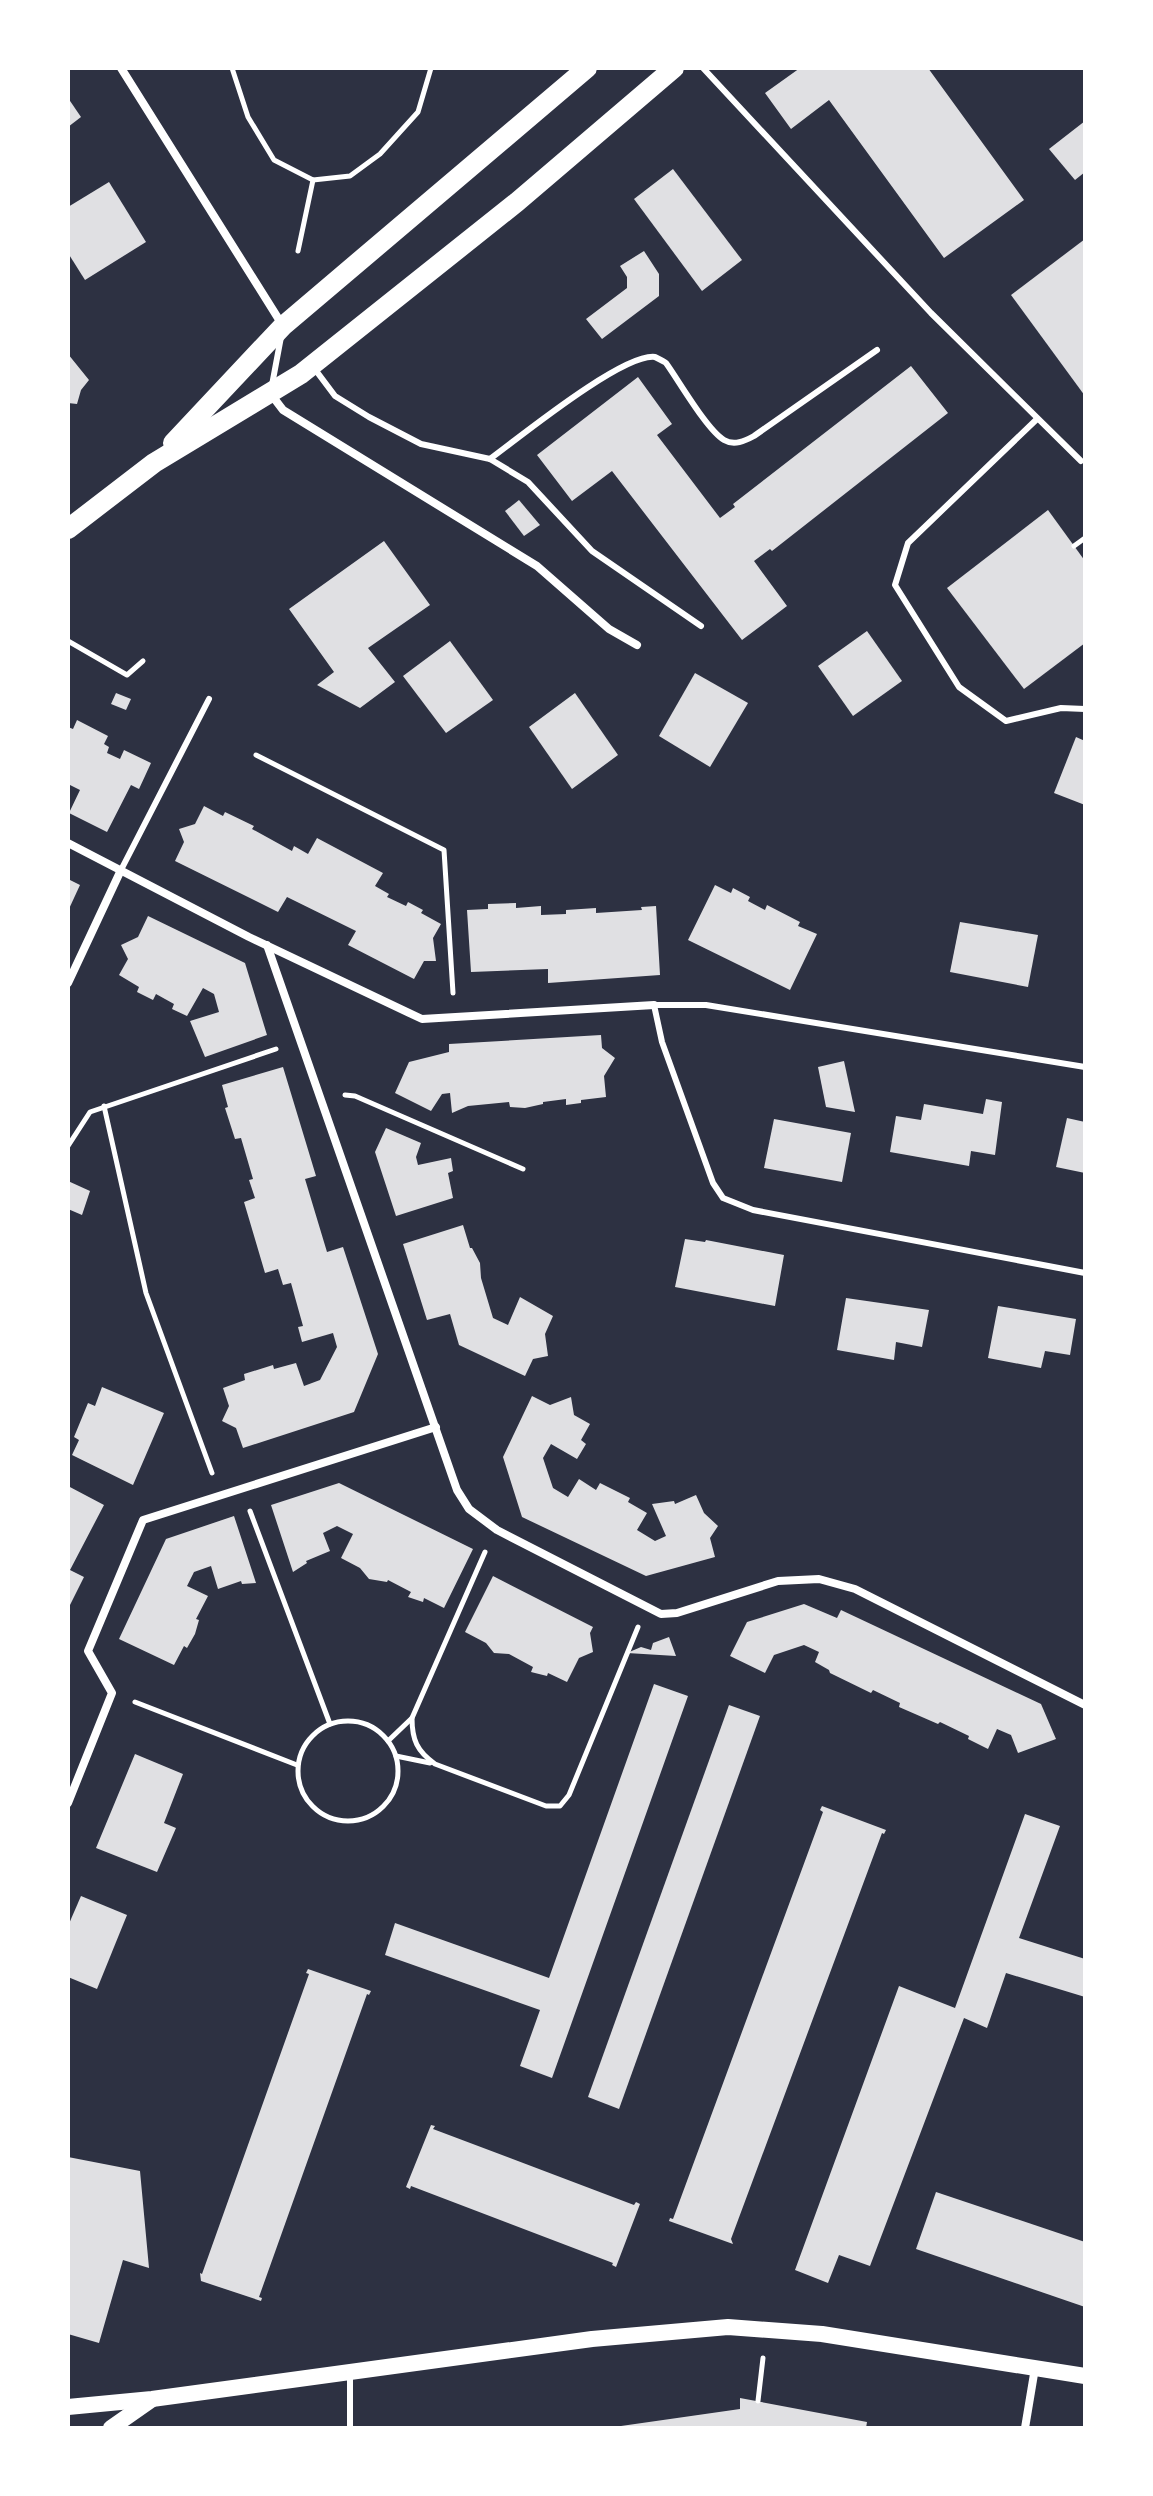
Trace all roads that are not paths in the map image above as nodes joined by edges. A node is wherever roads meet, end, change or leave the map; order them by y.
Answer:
1 (121, 68) edge
2 (587, 68) edge
3 (674, 68) edge
4 (703, 68) edge
5 (283, 326) junction
6 (877, 350) dead end
7 (312, 365) junction
8 (270, 393) junction
9 (1037, 419) junction
10 (490, 459) junction
11 (1081, 461) dead end
12 (154, 463) junction
13 (68, 529) edge
14 (701, 626) dead end
15 (637, 645) dead end
16 (209, 699) dead end
17 (1085, 709) edge
18 (68, 843) edge
19 (121, 870) junction
20 (267, 945) junction
21 (68, 983) edge
22 (654, 1005) junction
23 (1085, 1067) edge
24 (1085, 1273) edge
25 (436, 1427) junction
26 (1085, 1705) edge
27 (68, 1803) edge
28 (1035, 2367) junction
29 (350, 2372) junction
30 (1085, 2376) edge
31 (152, 2399) junction
32 (68, 2407) edge
33 (111, 2428) edge
34 (350, 2428) edge
35 (1025, 2428) edge

1 - 5 street
2 - 5 main road
3 - 7 main road
4 - 9 lane
5 - 8 lane
5 - 12 main road
6 - 10 lane
7 - 8 main road
7 - 10 lane
8 - 12 main road
8 - 15 street
9 - 11 lane
9 - 17 lane
10 - 14 lane
12 - 13 main road
16 - 19 lane
18 - 19 street
19 - 20 street
19 - 21 street
20 - 22 street
20 - 25 street
22 - 23 lane
22 - 24 lane
25 - 26 street
25 - 27 street
28 - 29 main road
28 - 30 main road
28 - 35 street
29 - 31 main road
29 - 34 lane
31 - 32 main road
31 - 33 main road

